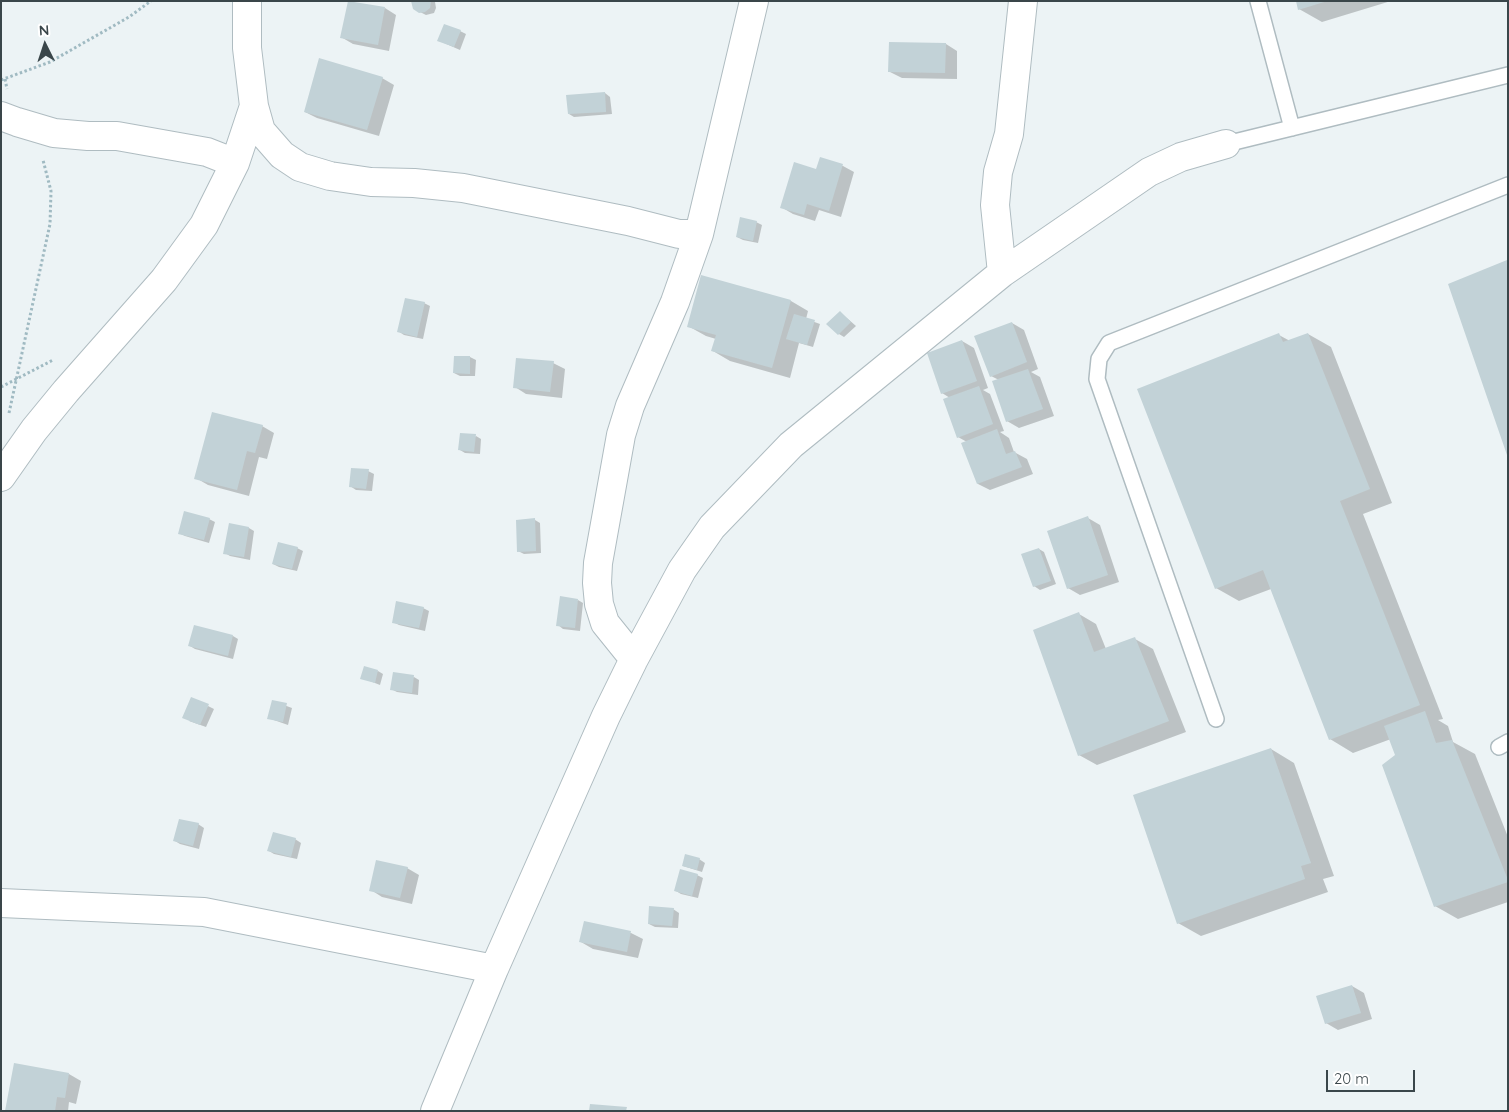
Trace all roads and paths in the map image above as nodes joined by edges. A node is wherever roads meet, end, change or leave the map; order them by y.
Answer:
1 (151, 1) edge
2 (247, 1) edge
3 (754, 1) edge
4 (1023, 1) edge
5 (1258, 1) edge
6 (1508, 75) edge
7 (1, 80) edge
8 (254, 106) junction
9 (9, 119) edge
10 (1292, 128) junction
11 (1226, 144) joint
12 (235, 163) junction
13 (1508, 185) edge
14 (699, 234) junction
15 (1002, 274) junction
16 (7, 420) dead end
17 (1, 477) edge
18 (634, 660) junction
19 (1216, 719) dead end
20 (1, 903) edge
21 (494, 968) junction
22 (435, 1111) edge

1 - 7 path
2 - 8 street
3 - 14 street
4 - 15 street
5 - 10 lane
6 - 10 lane
8 - 12 street
8 - 14 street
9 - 12 street
9 - 16 path
10 - 11 lane
11 - 15 street
12 - 17 street
13 - 19 lane
14 - 18 street
15 - 18 street
18 - 21 street
20 - 21 street
21 - 22 street

